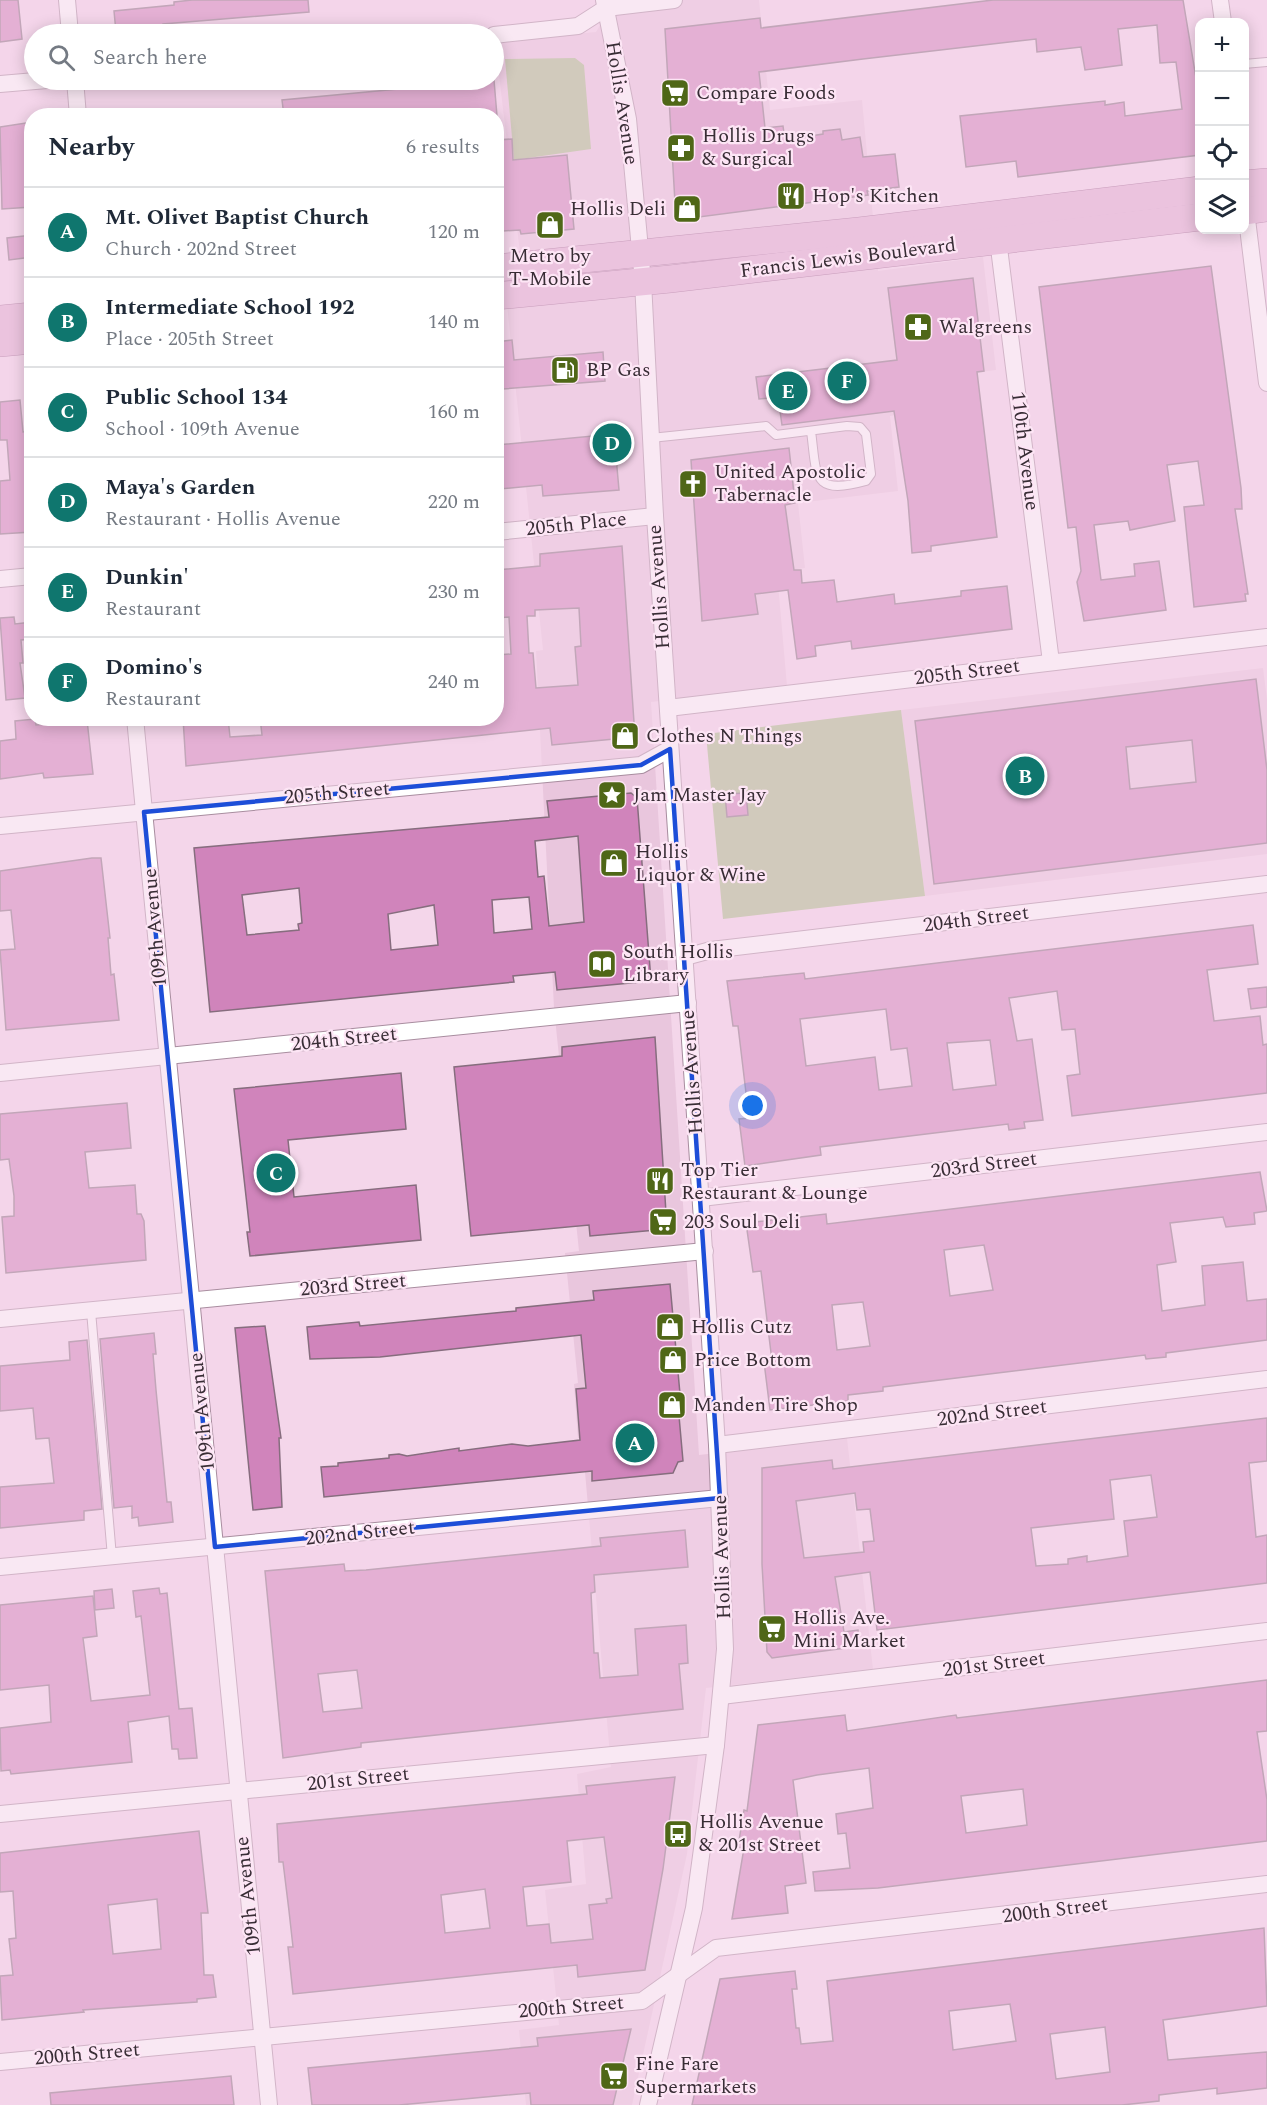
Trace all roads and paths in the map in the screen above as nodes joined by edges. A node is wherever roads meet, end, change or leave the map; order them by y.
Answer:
1 (67, 0) edge
2 (674, 0) edge
3 (1220, 0) edge
4 (605, 4) edge
5 (1222, 18) edge
6 (69, 24) edge
7 (504, 33) edge
8 (1267, 62) edge
9 (1249, 64) edge
10 (24, 82) edge
11 (0, 84) edge
12 (76, 90) edge
13 (77, 108) edge
14 (1267, 182) edge
15 (1249, 184) edge
16 (1195, 191) edge
17 (1251, 208) edge
18 (1195, 217) edge
19 (998, 240) junction
20 (640, 254) junction
21 (504, 267) edge
22 (643, 282) junction
23 (504, 295) edge
24 (24, 317) edge
25 (0, 319) edge
26 (24, 341) edge
27 (0, 343) edge
28 (1267, 383) edge
29 (811, 431) junction
30 (651, 438) junction
31 (654, 516) junction
32 (504, 531) edge
33 (24, 577) edge
34 (0, 579) edge
35 (1267, 637) edge
36 (1051, 663) junction
37 (668, 708) junction
38 (136, 726) edge
39 (670, 749) junction
40 (144, 812) junction
41 (0, 826) edge
42 (1267, 884) edge
43 (685, 957) junction
44 (688, 1003) junction
45 (166, 1057) junction
46 (0, 1072) edge
47 (1267, 1132) edge
48 (701, 1198) junction
49 (705, 1251) junction
50 (192, 1301) junction
51 (91, 1311) junction
52 (0, 1319) edge
53 (1267, 1379) edge
54 (717, 1445) junction
55 (720, 1498) junction
56 (215, 1547) junction
57 (112, 1557) junction
58 (0, 1567) edge
59 (1267, 1631) edge
60 (721, 1696) junction
61 (716, 1744) junction
62 (237, 1791) junction
63 (0, 1814) edge
64 (1267, 1884) edge
65 (680, 1972) junction
66 (262, 2038) junction
67 (0, 2062) edge
68 (269, 2105) edge
69 (648, 2105) edge

1 - 6 street
2 - 4 street
3 - 5 street
4 - 7 street
4 - 20 street, Hollis Avenue
8 - 9 lane
10 - 11 street
12 - 13 street
14 - 15 main road
16 - 20 main road, Francis Lewis Boulevard
17 - 28 street
18 - 19 main road, Francis Lewis Boulevard
19 - 22 main road, Francis Lewis Boulevard
19 - 36 street, 110th Avenue
20 - 21 main road, Francis Lewis Boulevard
20 - 22 street, Hollis Avenue
22 - 23 main road, Francis Lewis Boulevard
22 - 30 street, Hollis Avenue
24 - 25 main road
26 - 27 main road
29 - 29 lane
29 - 30 lane
30 - 31 street, Hollis Avenue
31 - 32 street, 205th Place
31 - 37 street, Hollis Avenue
33 - 34 street
35 - 36 street, 205th Street
36 - 37 street, 205th Street
37 - 39 street, Hollis Avenue
38 - 40 street, 109th Avenue
39 - 40 street, 205th Street
39 - 43 street, Hollis Avenue
40 - 41 street, 205th Street
40 - 45 street, 109th Avenue
42 - 43 street, 204th Street
43 - 44 street, Hollis Avenue
44 - 45 street, 204th Street
44 - 48 street, Hollis Avenue
45 - 46 street, 204th Street
45 - 50 street, 109th Avenue
47 - 48 street, 203rd Street
48 - 49 street, Hollis Avenue
49 - 50 street, 203rd Street
49 - 54 street, Hollis Avenue
50 - 51 street, 203rd Street
50 - 56 street, 109th Avenue
51 - 52 street, 203rd Street
51 - 57 lane
53 - 54 street, 202nd Street
54 - 55 street, Hollis Avenue
55 - 56 street, 202nd Street
55 - 60 street, Hollis Avenue
56 - 57 street, 202nd Street
56 - 62 street, 109th Avenue
57 - 58 street, 202nd Street
59 - 60 street, 201st Street
60 - 61 street, Hollis Avenue
61 - 62 street, 201st Street
61 - 65 street, Hollis Avenue
62 - 63 street, 201st Street
62 - 66 street, 109th Avenue
64 - 65 street, 200th Street
65 - 66 street, 200th Street
65 - 69 street, Hollis Avenue
66 - 67 street, 200th Street
66 - 68 street, 109th Avenue

